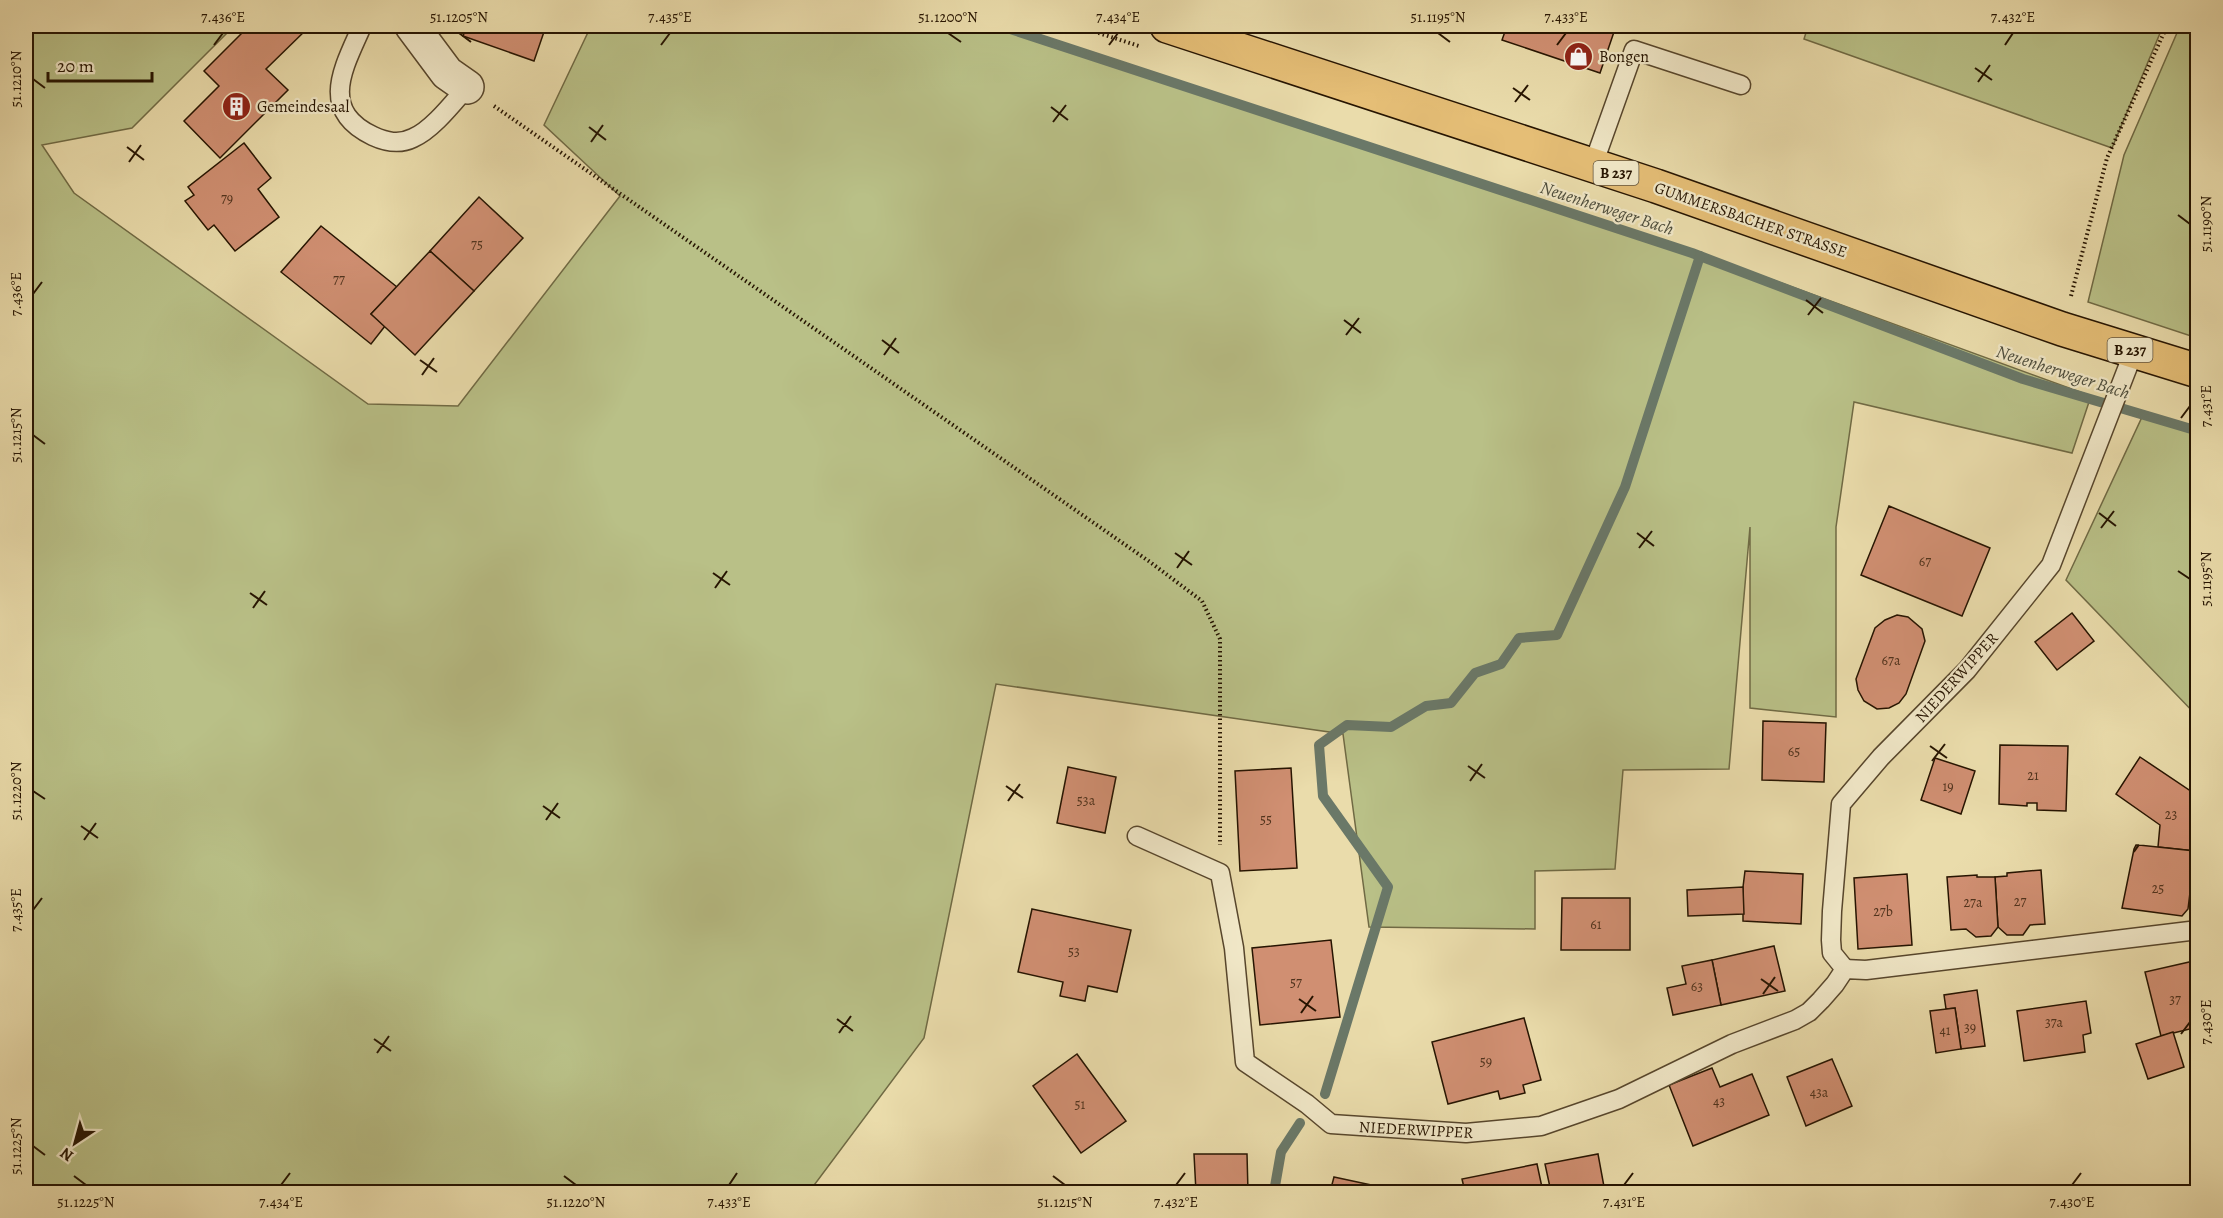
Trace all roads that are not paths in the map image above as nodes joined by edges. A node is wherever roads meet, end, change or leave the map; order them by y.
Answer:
1 (362, 26) edge
2 (412, 26) edge
3 (1167, 26) edge
4 (1741, 85) dead end
5 (467, 87) joint
6 (1593, 165) junction
7 (2134, 351) junction
8 (2198, 370) edge
9 (1137, 836) dead end
10 (2198, 930) edge
11 (1845, 969) junction

1 - 5 lane
2 - 5 street
3 - 6 main road, GUMMERSBACHER STRASSE / B 237
4 - 6 lane
6 - 7 main road, GUMMERSBACHER STRASSE / B 237
7 - 8 main road, GUMMERSBACHER STRASSE / B 237
7 - 11 lane, NIEDERWIPPER
9 - 11 lane, NIEDERWIPPER
10 - 11 lane

